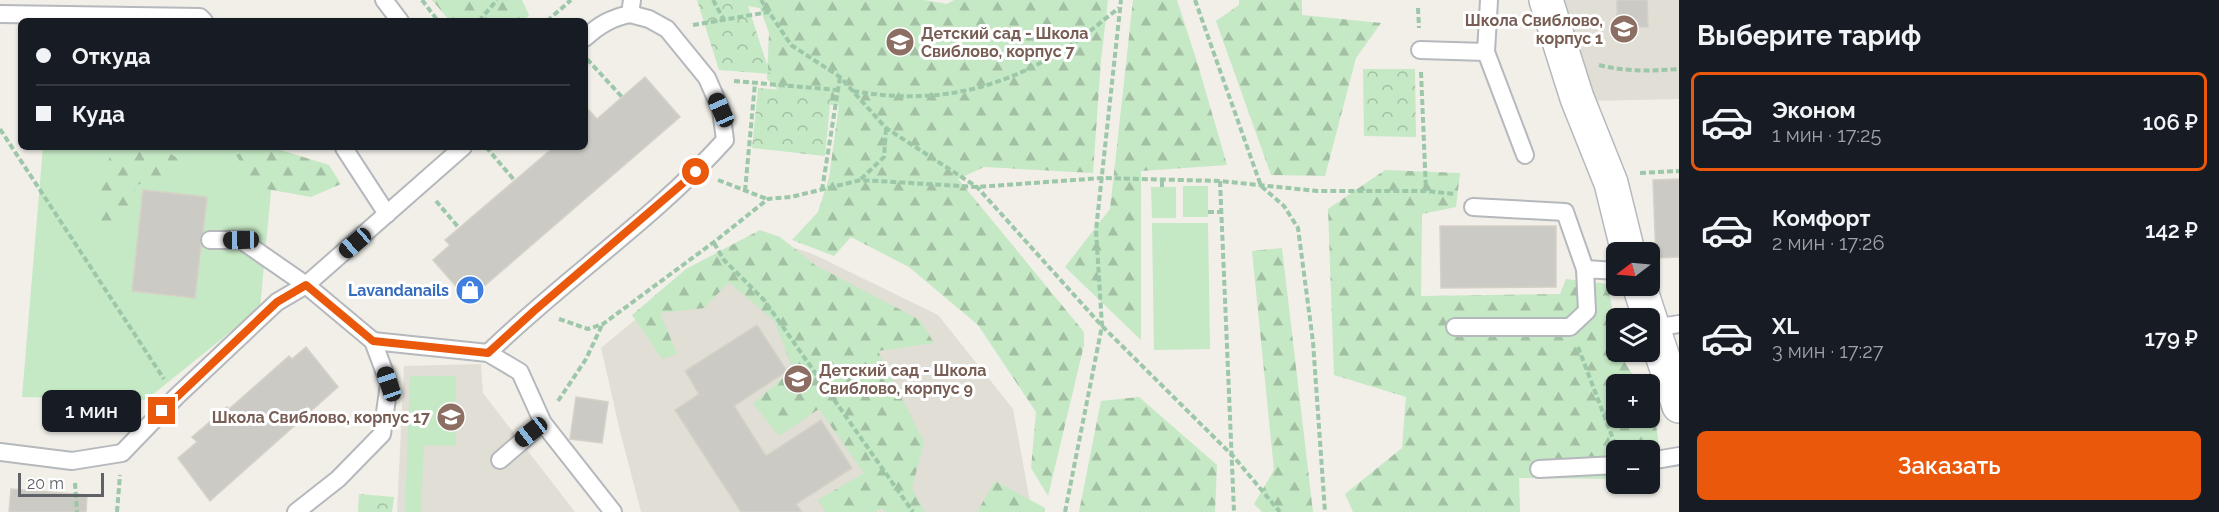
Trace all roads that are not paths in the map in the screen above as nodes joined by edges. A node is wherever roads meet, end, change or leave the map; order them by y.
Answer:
1 (384, 0) edge
2 (1490, 0) edge
3 (1546, 0) edge
4 (631, 7) edge
5 (0, 14) edge
6 (202, 18) edge
7 (398, 18) edge
8 (588, 35) edge
9 (1420, 50) road end
10 (1486, 52) junction
11 (345, 150) edge
12 (460, 150) edge
13 (1525, 155) dead end
14 (1473, 207) dead end
15 (387, 214) junction
16 (210, 240) dead end
17 (1626, 242) edge
18 (1585, 269) junction
19 (1606, 270) edge
20 (306, 285) junction
21 (1646, 296) edge
22 (1666, 326) edge
23 (1455, 327) dead end
24 (373, 341) junction
25 (488, 353) junction
26 (1679, 406) edge
27 (543, 423) junction
28 (0, 452) edge
29 (1679, 456) edge
30 (500, 459) dead end
31 (1660, 459) edge
32 (1606, 466) edge
33 (1539, 469) dead end
34 (296, 512) edge
35 (614, 512) edge

1 - 7 lane
2 - 10 lane
3 - 17 street
4 - 8 lane
4 - 25 lane
5 - 6 lane
9 - 10 lane
10 - 13 lane
11 - 15 lane
12 - 15 lane
14 - 18 lane
15 - 20 lane
16 - 20 lane
18 - 19 lane
18 - 23 lane
20 - 24 lane
20 - 28 lane
21 - 22 street
22 - 26 street
24 - 25 lane
24 - 34 lane
25 - 27 lane
27 - 30 lane
27 - 35 lane
29 - 31 lane
32 - 33 lane

